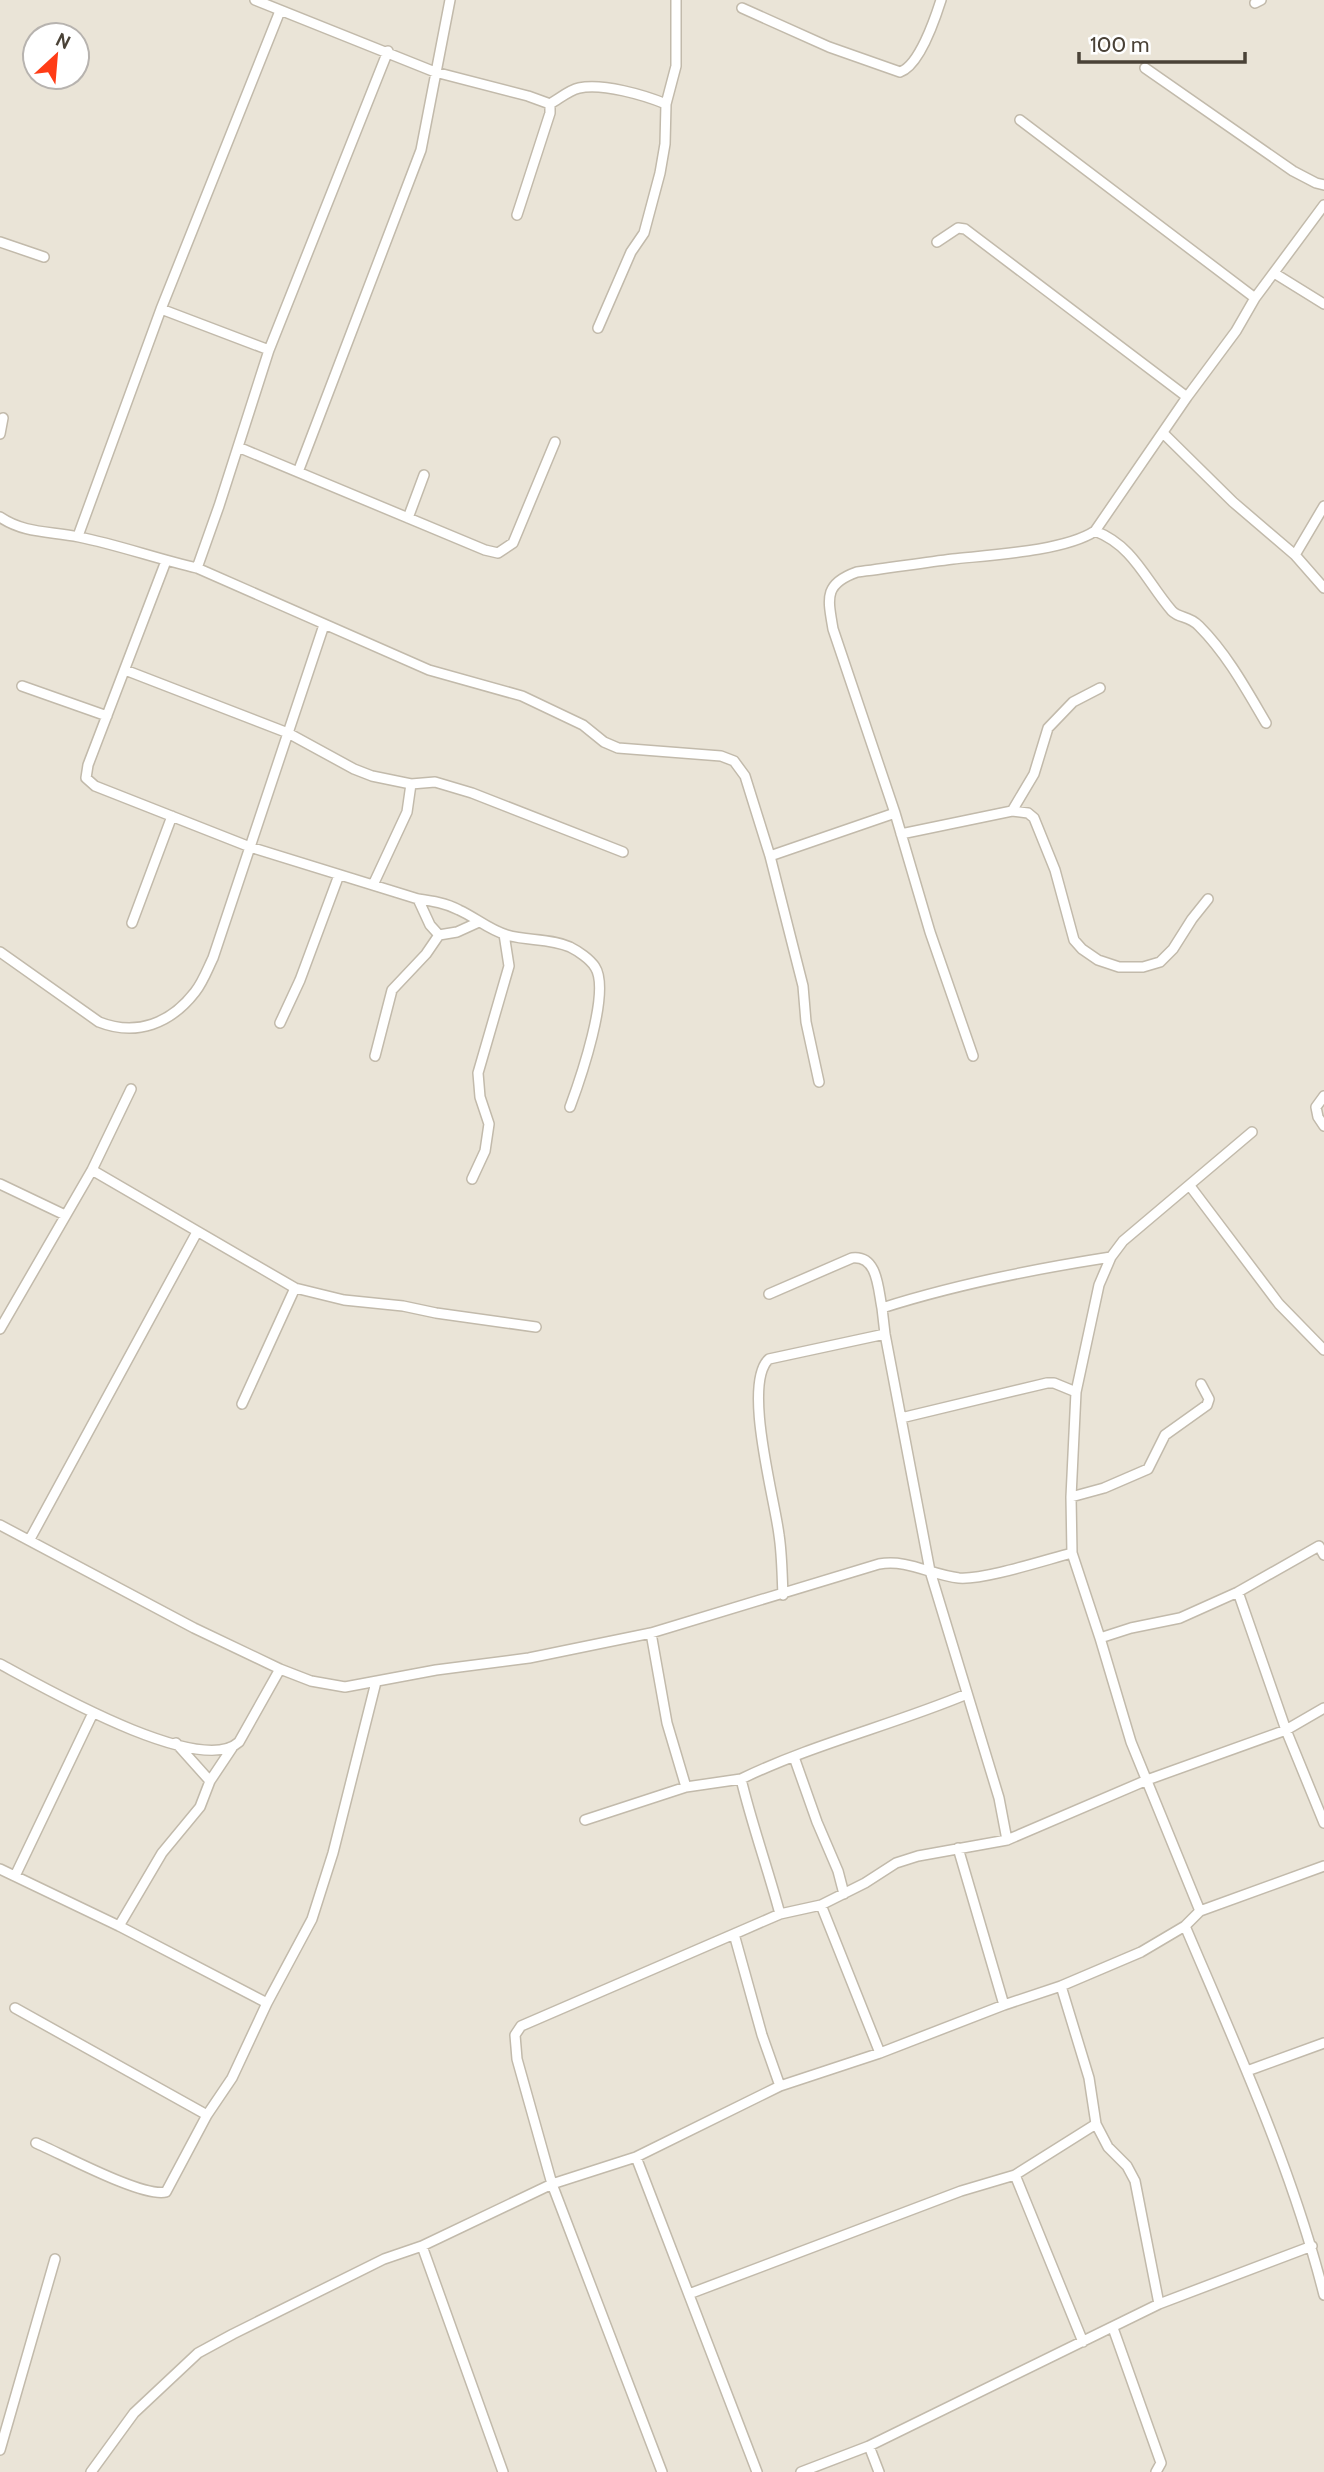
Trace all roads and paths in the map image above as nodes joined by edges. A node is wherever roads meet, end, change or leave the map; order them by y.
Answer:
1 (255, 0) edge
2 (450, 0) edge
3 (676, 0) edge
4 (942, 0) edge
5 (742, 8) dead end
6 (280, 11) junction
7 (388, 51) junction
8 (1145, 68) dead end
9 (435, 72) junction
10 (550, 104) junction
11 (666, 104) junction
12 (1020, 120) dead end
13 (1324, 185) edge
14 (1324, 205) edge
15 (517, 215) dead end
16 (0, 242) edge
17 (937, 242) dead end
18 (44, 257) dead end
19 (1274, 273) junction
20 (1255, 298) junction
21 (1324, 304) edge
22 (161, 309) junction
23 (598, 328) dead end
24 (269, 350) junction
25 (1187, 397) junction
26 (3, 418) dead end
27 (1163, 433) junction
28 (0, 434) edge
29 (555, 442) dead end
30 (238, 447) junction
31 (298, 472) junction
32 (424, 475) dead end
33 (1324, 506) edge
34 (0, 517) edge
35 (408, 518) junction
36 (1095, 531) junction
37 (78, 536) junction
38 (1295, 555) junction
39 (166, 561) junction
40 (197, 568) junction
41 (1324, 588) edge
42 (324, 625) junction
43 (125, 670) junction
44 (22, 686) dead end
45 (1100, 688) dead end
46 (107, 716) junction
47 (1266, 723) dead end
48 (288, 733) junction
49 (411, 784) junction
50 (1012, 811) junction
51 (895, 813) junction
52 (172, 816) junction
53 (901, 834) junction
54 (250, 847) junction
55 (623, 852) dead end
56 (770, 856) junction
57 (339, 875) junction
58 (373, 885) junction
59 (418, 899) junction
60 (1208, 899) dead end
61 (479, 922) junction
62 (132, 923) dead end
63 (504, 934) junction
64 (439, 935) junction
65 (0, 952) edge
66 (280, 1023) dead end
67 (375, 1056) dead end
68 (973, 1056) dead end
69 (819, 1082) dead end
70 (131, 1089) dead end
71 (1324, 1096) edge
72 (570, 1107) dead end
73 (1324, 1126) edge
74 (1252, 1132) dead end
75 (92, 1170) junction
76 (472, 1180) dead end
77 (0, 1184) edge
78 (1190, 1186) junction
79 (65, 1215) junction
80 (197, 1232) junction
81 (1111, 1257) junction
82 (295, 1287) junction
83 (769, 1294) dead end
84 (882, 1308) junction
85 (536, 1328) dead end
86 (0, 1329) edge
87 (885, 1334) junction
88 (1324, 1350) edge
89 (1201, 1384) dead end
90 (1076, 1392) junction
91 (242, 1404) dead end
92 (901, 1418) junction
93 (1071, 1497) junction
94 (0, 1525) edge
95 (30, 1539) junction
96 (1322, 1549) edge
97 (1072, 1553) junction
98 (930, 1571) junction
99 (1238, 1592) junction
100 (783, 1595) junction
101 (651, 1633) junction
102 (1100, 1639) junction
103 (0, 1664) edge
104 (280, 1669) junction
105 (376, 1682) junction
106 (967, 1695) junction
107 (1324, 1708) edge
108 (93, 1713) junction
109 (1286, 1730) junction
110 (176, 1743) junction
111 (232, 1748) junction
112 (794, 1757) junction
113 (741, 1779) junction
114 (1147, 1780) junction
115 (210, 1781) junction
116 (686, 1787) junction
117 (584, 1820) dead end
118 (1324, 1823) edge
119 (1007, 1840) junction
120 (958, 1848) junction
121 (1324, 1866) edge
122 (0, 1869) edge
123 (15, 1876) junction
124 (844, 1894) junction
125 (821, 1906) junction
126 (1200, 1911) junction
127 (780, 1914) junction
128 (119, 1926) junction
129 (1185, 1926) junction
130 (734, 1934) junction
131 (1061, 1986) junction
132 (267, 2003) junction
133 (1004, 2005) junction
134 (15, 2008) dead end
135 (1324, 2043) edge
136 (880, 2053) junction
137 (1247, 2071) junction
138 (780, 2086) junction
139 (207, 2115) junction
140 (1096, 2124) junction
141 (36, 2143) dead end
142 (636, 2157) junction
143 (1014, 2175) junction
144 (552, 2184) junction
145 (422, 2246) junction
146 (1312, 2246) junction
147 (55, 2259) dead end
148 (689, 2294) junction
149 (1324, 2295) edge
150 (1159, 2304) junction
151 (1113, 2328) junction
152 (1083, 2342) junction
153 (869, 2446) junction
154 (0, 2450) edge
155 (91, 2472) edge
156 (502, 2472) edge
157 (662, 2472) edge
158 (757, 2472) edge
159 (801, 2472) edge
160 (879, 2472) edge
161 (1156, 2472) edge

1 - 6 street
2 - 9 street
3 - 11 street
4 - 5 street
6 - 7 street
6 - 22 street
7 - 9 street
7 - 24 street
8 - 13 street
9 - 10 street
9 - 31 street
10 - 11 street
10 - 15 street
11 - 23 street
12 - 20 street
14 - 19 street
16 - 18 street
17 - 25 street
19 - 20 street
19 - 21 street
20 - 25 street
22 - 24 street
22 - 37 street
24 - 30 street
25 - 27 street
26 - 28 street
27 - 36 street
27 - 38 street
29 - 35 street
30 - 31 street
30 - 40 street
31 - 35 street
32 - 35 street
33 - 38 street
34 - 37 street
36 - 47 street
36 - 51 street
37 - 39 street
38 - 41 street
39 - 40 street
39 - 43 street
40 - 42 street
42 - 48 street
42 - 56 street
43 - 46 street
43 - 48 street
44 - 46 street
45 - 50 street
46 - 52 street
48 - 49 street
48 - 54 street
49 - 55 street
49 - 58 street
50 - 53 street
50 - 60 street
51 - 53 street
51 - 56 street
52 - 54 street
52 - 62 street
53 - 68 street
54 - 57 street
54 - 65 street
56 - 69 street
57 - 58 street
57 - 66 street
58 - 59 street
59 - 61 street
59 - 64 street
61 - 63 street
61 - 64 street
63 - 72 street
63 - 76 street
64 - 67 street
70 - 75 street
71 - 73 street
74 - 78 street
75 - 79 street
75 - 80 street
77 - 79 street
78 - 81 street
78 - 88 street
79 - 86 street
80 - 82 street
80 - 95 street
81 - 84 street
81 - 90 street
82 - 85 street
82 - 91 street
83 - 84 street
84 - 87 street
87 - 92 street
87 - 100 street
89 - 93 street
90 - 92 street
90 - 93 street
92 - 98 street
93 - 97 street
94 - 95 street
95 - 104 street
96 - 99 street
97 - 98 street
97 - 102 street
98 - 100 street
98 - 106 street
99 - 102 street
99 - 109 street
100 - 101 street
101 - 105 street
101 - 116 street
102 - 114 street
103 - 108 street
104 - 105 street
104 - 111 street
105 - 132 street
106 - 112 street
106 - 119 street
107 - 109 street
108 - 110 street
108 - 123 street
109 - 114 street
109 - 118 street
110 - 111 street
110 - 115 street
111 - 115 street
112 - 113 street
112 - 124 street
113 - 116 street
113 - 127 street
114 - 119 street
114 - 126 street
115 - 128 street
116 - 117 street
119 - 120 street
120 - 124 street
120 - 133 street
121 - 126 street
122 - 123 street
123 - 128 street
124 - 125 street
125 - 127 street
125 - 136 street
126 - 129 street
127 - 130 street
128 - 132 street
129 - 131 street
129 - 137 street
130 - 138 street
130 - 144 street
131 - 133 street
131 - 140 street
132 - 139 street
133 - 136 street
134 - 139 street
135 - 137 street
136 - 138 street
137 - 146 street
138 - 142 street
139 - 141 street
140 - 143 street
140 - 150 street
142 - 144 street
142 - 148 street
143 - 148 street
143 - 152 street
144 - 145 street
144 - 157 street
145 - 155 street
145 - 156 street
146 - 149 street
146 - 150 street
147 - 154 street
148 - 158 street
150 - 151 street
151 - 152 street
151 - 161 street
152 - 153 street
153 - 159 street
153 - 160 street

